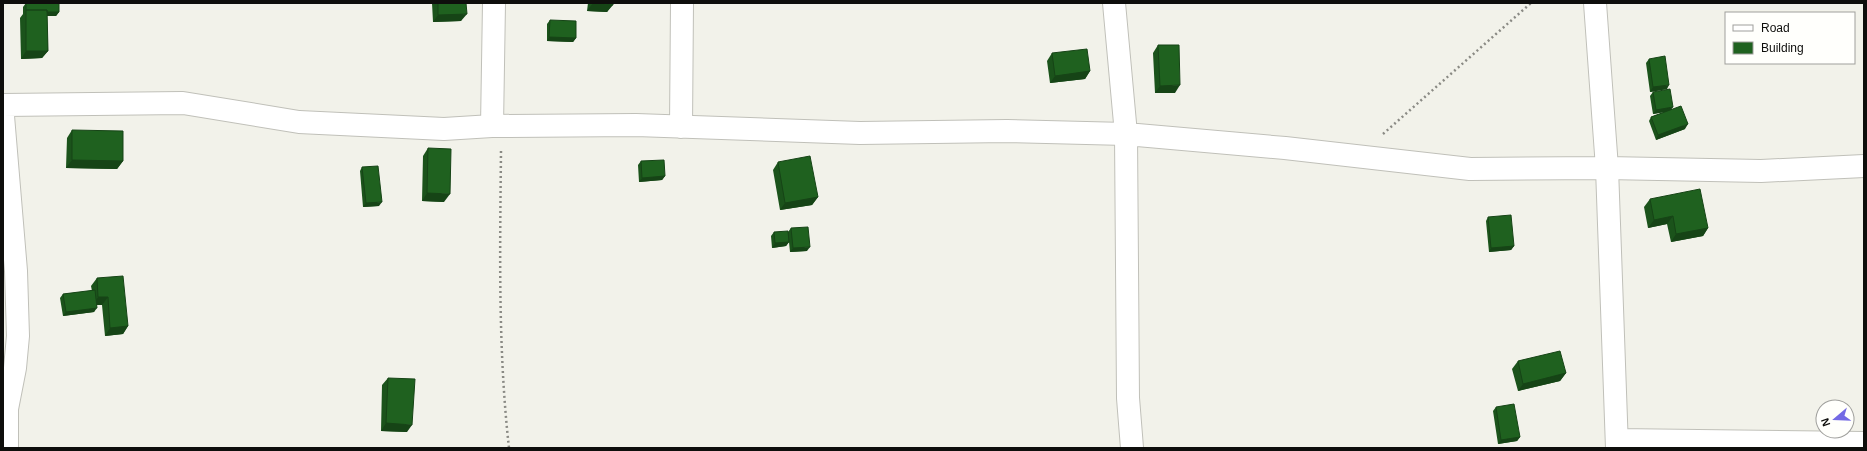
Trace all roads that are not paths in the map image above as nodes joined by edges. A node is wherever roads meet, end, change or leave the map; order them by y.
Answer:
1 (494, 3) edge
2 (682, 3) edge
3 (1114, 3) edge
4 (1595, 3) edge
5 (3, 105) edge
6 (3, 116) edge
7 (496, 126) junction
8 (681, 127) junction
9 (1126, 134) junction
10 (1864, 166) edge
11 (1607, 168) junction
12 (1864, 442) edge
13 (1617, 444) edge
14 (7, 448) edge
15 (1132, 448) edge

1 - 7 street
2 - 8 street
3 - 9 street
4 - 11 street
5 - 7 street
6 - 14 street
7 - 8 street
8 - 9 street
9 - 11 street
9 - 15 street
10 - 11 street
11 - 13 street
12 - 13 street

